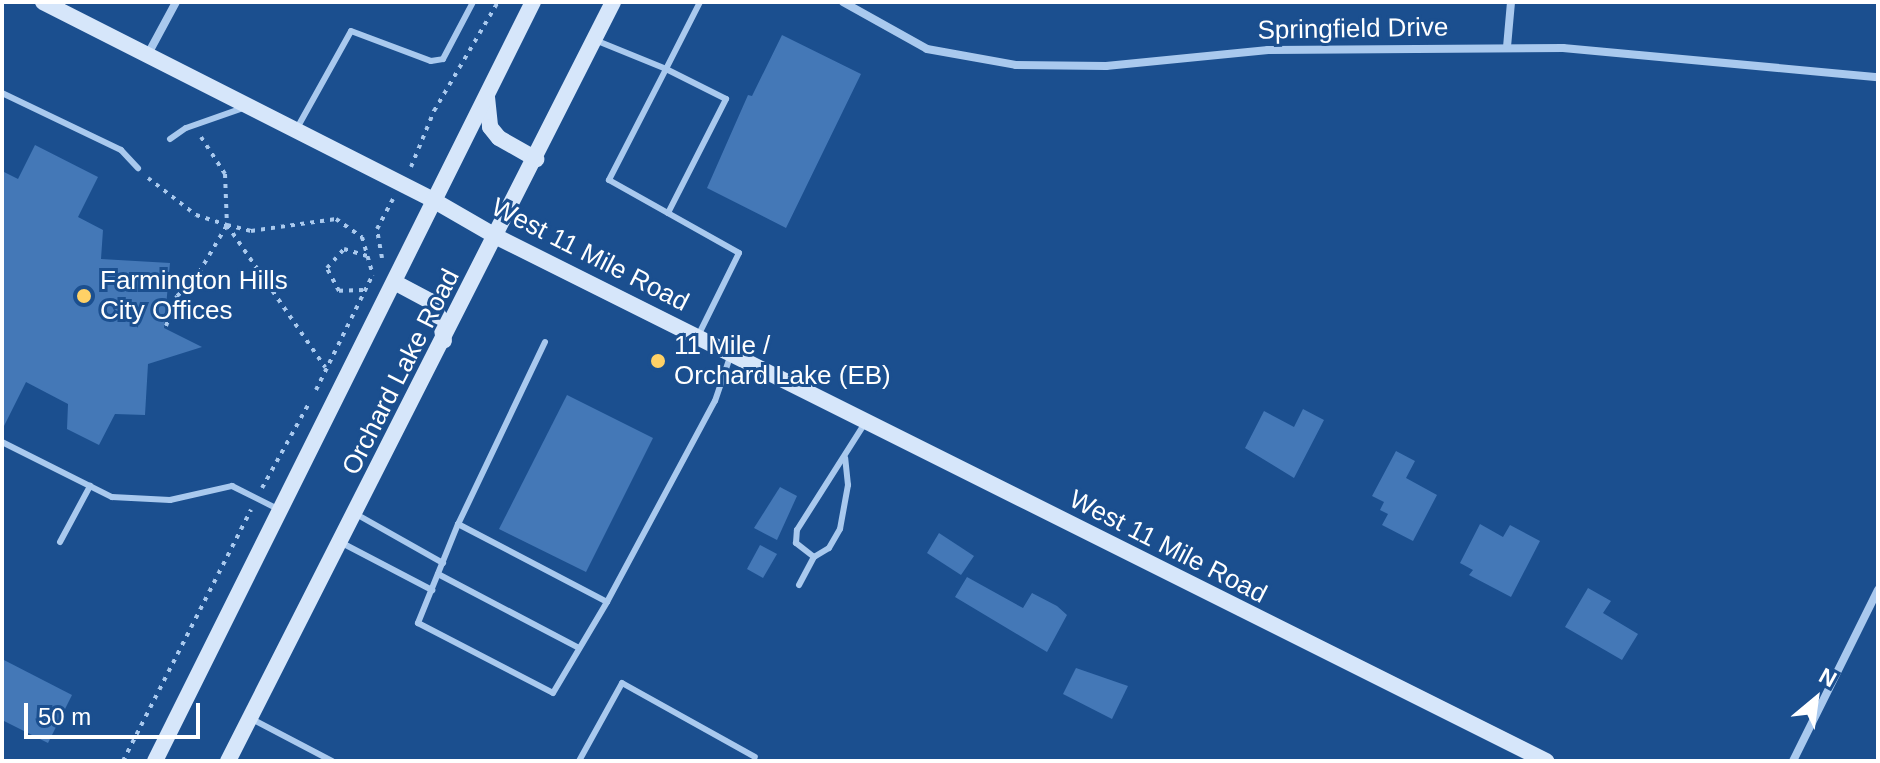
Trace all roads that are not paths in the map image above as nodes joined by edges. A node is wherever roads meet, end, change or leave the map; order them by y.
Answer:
1 (43, 2) edge
2 (176, 2) edge
3 (473, 2) edge
4 (533, 2) edge
5 (613, 2) edge
6 (700, 2) edge
7 (843, 2) edge
8 (1511, 2) edge
9 (595, 40) junction
10 (1507, 47) junction
11 (147, 55) junction
12 (666, 69) junction
13 (1878, 77) edge
14 (2, 93) edge
15 (487, 96) junction
16 (248, 106) junction
17 (296, 130) junction
18 (170, 139) dead end
19 (536, 159) junction
20 (138, 168) road end
21 (433, 200) junction
22 (668, 213) junction
23 (497, 237) junction
24 (396, 283) junction
25 (697, 336) junction
26 (444, 341) junction
27 (545, 342) dead end
28 (732, 353) junction
29 (866, 421) junction
30 (2, 442) edge
31 (845, 458) junction
32 (90, 486) junction
33 (282, 511) junction
34 (356, 514) junction
35 (458, 524) junction
36 (60, 542) dead end
37 (342, 543) junction
38 (814, 557) junction
39 (443, 563) junction
40 (438, 574) junction
41 (799, 585) dead end
42 (432, 590) junction
43 (1878, 590) edge
44 (607, 602) junction
45 (579, 648) junction
46 (250, 718) junction
47 (164, 753) edge
48 (755, 757) dead end
49 (155, 761) edge
50 (228, 761) edge
51 (332, 761) edge
52 (579, 761) edge
53 (1546, 761) edge
54 (1793, 761) edge

1 - 11 main road, West 11 Mile Road
2 - 11 street
3 - 17 lane
4 - 15 main road, Orchard Lake Road
5 - 9 main road, Orchard Lake Road
6 - 12 lane
7 - 10 street, Springfield Drive
8 - 10 street
9 - 12 lane
9 - 19 main road, Orchard Lake Road
10 - 13 street, Springfield Drive
11 - 16 main road, West 11 Mile Road
12 - 22 lane
12 - 22 lane
14 - 20 lane
15 - 19 main road
15 - 21 main road, Orchard Lake Road
16 - 17 main road, West 11 Mile Road
16 - 18 lane
17 - 21 main road, West 11 Mile Road
19 - 23 main road, Orchard Lake Road
21 - 23 main road, West 11 Mile Road
21 - 24 main road, Orchard Lake Road
22 - 25 lane
23 - 25 main road, West 11 Mile Road
23 - 26 main road, Orchard Lake Road
24 - 26 main road
24 - 33 main road, Orchard Lake Road
25 - 28 main road, West 11 Mile Road
26 - 34 main road, Orchard Lake Road
27 - 35 lane
28 - 29 main road, West 11 Mile Road
28 - 44 lane
29 - 31 lane
29 - 53 main road, West 11 Mile Road
30 - 32 lane
31 - 38 lane
31 - 38 lane
32 - 33 lane
32 - 36 lane
33 - 47 main road, Orchard Lake Road
34 - 37 main road, Orchard Lake Road
34 - 39 lane
35 - 39 lane
35 - 44 lane
37 - 42 lane
37 - 46 main road, Orchard Lake Road
38 - 41 lane
39 - 40 lane
40 - 42 lane
40 - 45 lane
42 - 45 lane
43 - 54 street
44 - 45 lane
46 - 50 main road, Orchard Lake Road
46 - 51 lane
47 - 49 main road, Orchard Lake Road
48 - 52 lane

